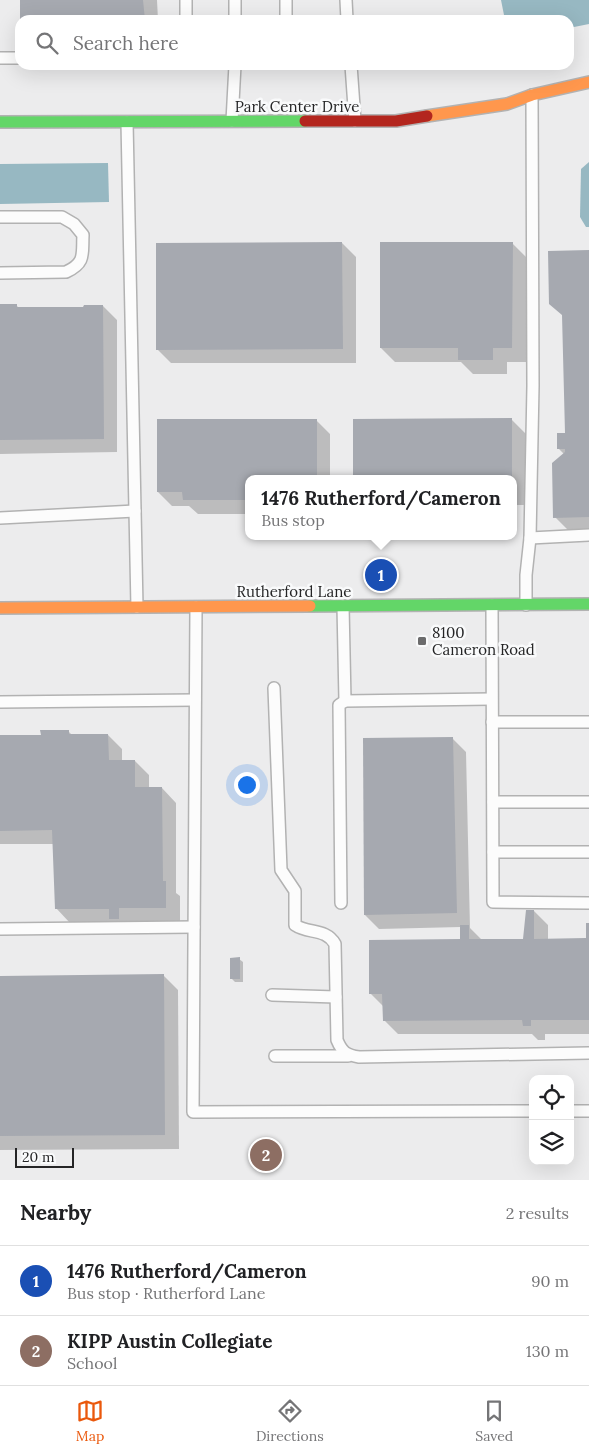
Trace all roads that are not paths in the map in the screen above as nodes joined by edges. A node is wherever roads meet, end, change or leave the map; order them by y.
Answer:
1 (186, 0) edge
2 (235, 0) edge
3 (286, 0) edge
4 (346, 0) edge
5 (186, 15) edge
6 (235, 15) edge
7 (286, 15) edge
8 (347, 15) edge
9 (0, 58) edge
10 (15, 58) edge
11 (235, 70) edge
12 (351, 70) edge
13 (589, 82) edge
14 (532, 95) junction
15 (355, 121) junction
16 (0, 122) edge
17 (128, 122) junction
18 (232, 122) junction
19 (0, 217) edge
20 (0, 273) edge
21 (135, 512) junction
22 (0, 518) edge
23 (589, 536) edge
24 (530, 538) junction
25 (589, 604) edge
26 (492, 605) junction
27 (526, 605) junction
28 (344, 606) junction
29 (137, 607) junction
30 (196, 607) junction
31 (0, 608) edge
32 (274, 688) dead end
33 (491, 699) junction
34 (195, 700) junction
35 (345, 701) junction
36 (0, 702) edge
37 (492, 722) junction
38 (589, 722) edge
39 (493, 802) junction
40 (589, 802) edge
41 (493, 852) junction
42 (589, 852) edge
43 (341, 903) dead end
44 (589, 903) edge
45 (194, 927) junction
46 (0, 929) edge
47 (272, 995) dead end
48 (336, 996) junction
49 (589, 1053) edge
50 (274, 1056) dead end
51 (348, 1056) junction
52 (529, 1111) edge
53 (574, 1111) edge
54 (589, 1111) edge

1 - 5 lane
2 - 6 lane
3 - 7 lane
4 - 8 lane
9 - 10 lane
11 - 18 lane
12 - 15 lane
13 - 14 street, Park Center Drive
14 - 15 street, Park Center Drive
14 - 24 lane
15 - 18 street, Park Center Drive
16 - 17 street, Park Center Drive
17 - 18 street, Park Center Drive
17 - 21 lane
19 - 20 lane
21 - 22 lane
21 - 29 lane
23 - 24 lane
24 - 27 lane
25 - 27 street, Rutherford Lane
26 - 27 street, Rutherford Lane
26 - 28 street, Rutherford Lane
26 - 33 lane
28 - 30 street, Rutherford Lane
28 - 35 lane
29 - 30 street, Rutherford Lane
29 - 31 street, Rutherford Lane
30 - 34 lane
32 - 48 lane
33 - 35 lane
33 - 37 lane
34 - 36 lane
34 - 45 lane
35 - 43 lane
37 - 38 lane
37 - 39 lane
39 - 40 lane
39 - 41 lane
41 - 42 lane
41 - 44 lane
45 - 46 lane
45 - 52 lane
47 - 48 lane
48 - 51 lane
49 - 51 lane
50 - 51 lane
53 - 54 lane

